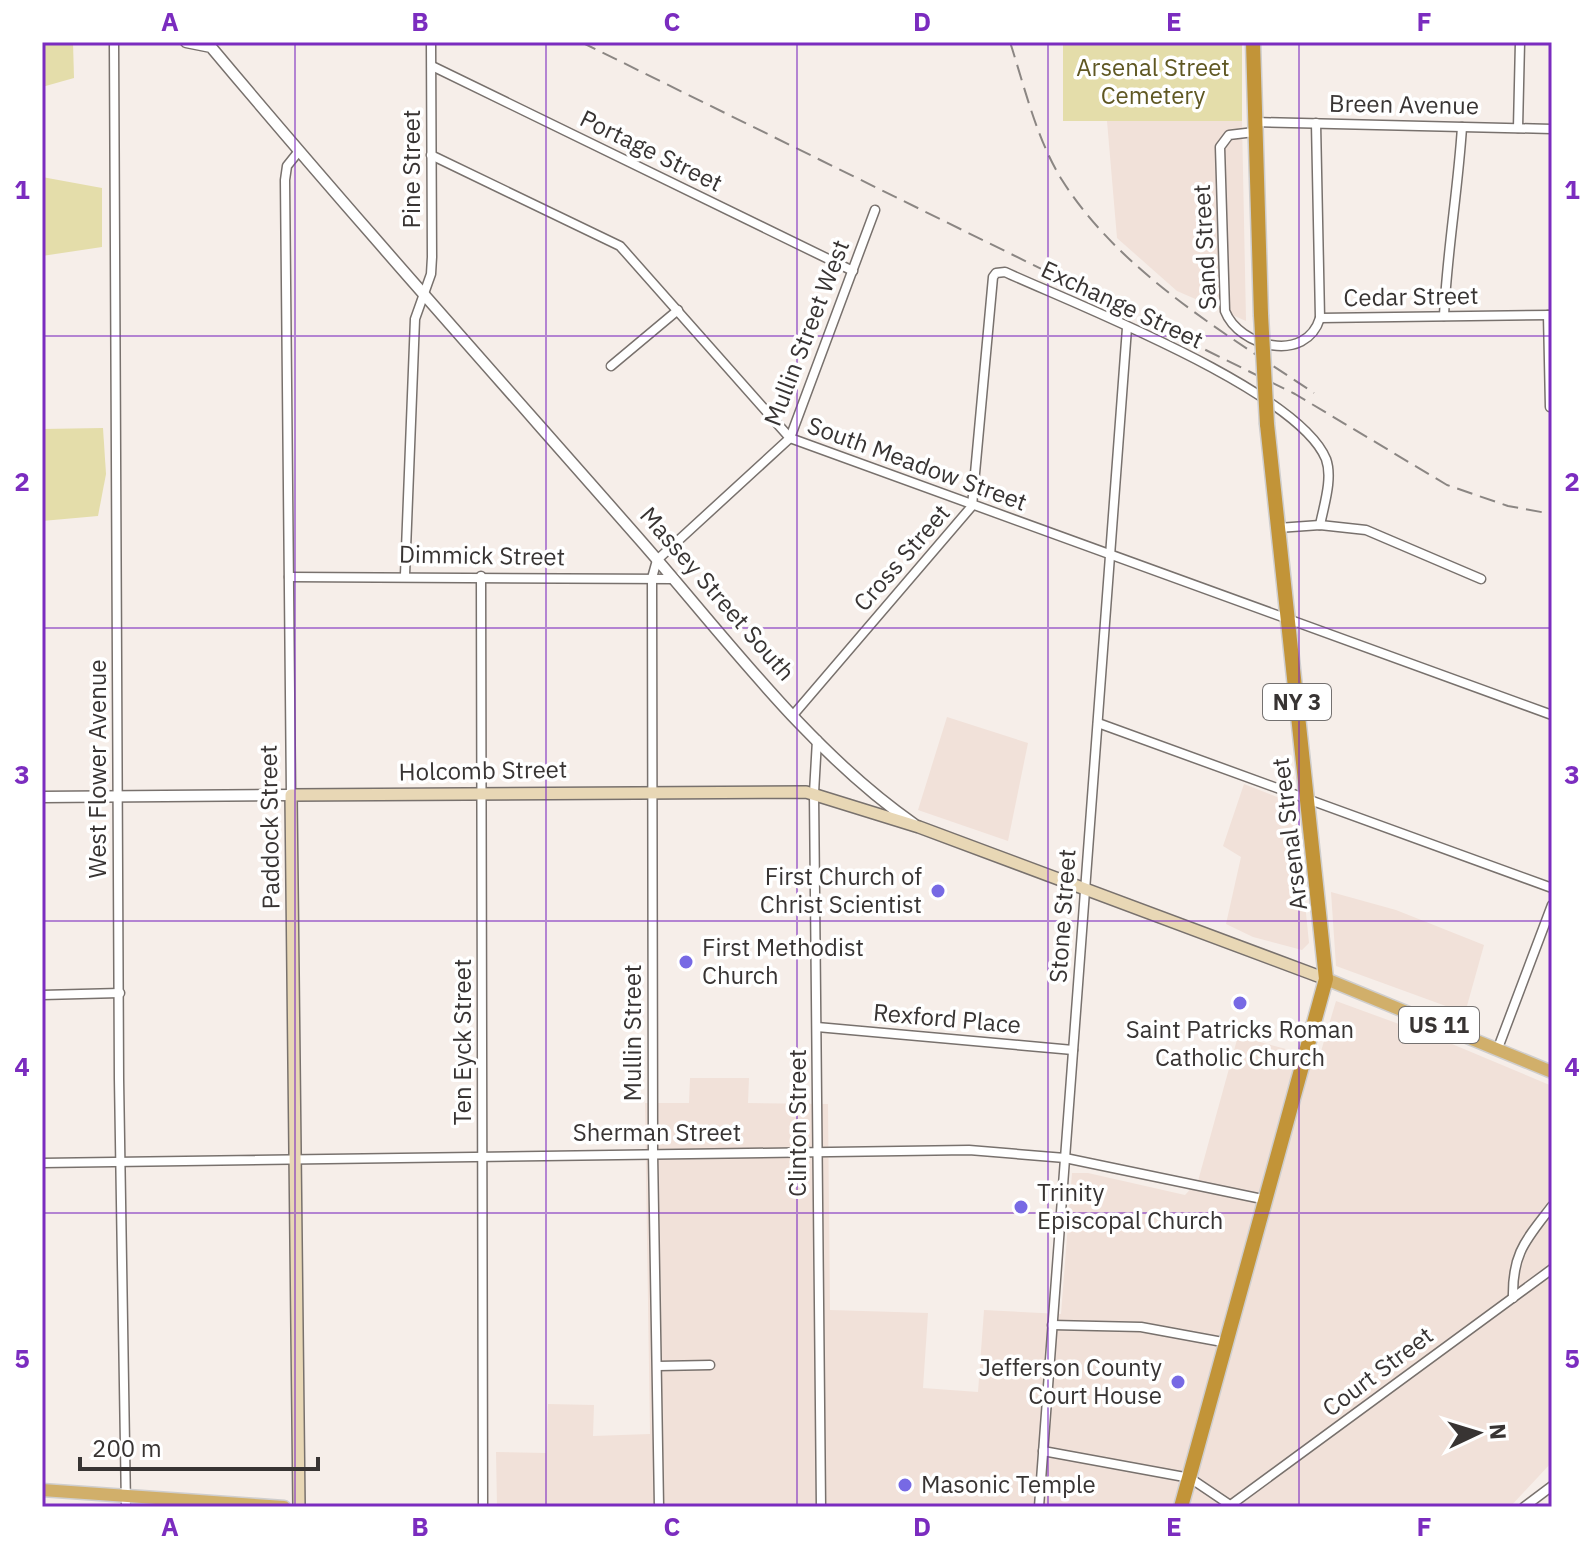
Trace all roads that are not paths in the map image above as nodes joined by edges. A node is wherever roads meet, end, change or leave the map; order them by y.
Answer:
1 (114, 42) edge
2 (186, 42) edge
3 (431, 42) edge
4 (1253, 42) edge
5 (1520, 42) edge
6 (210, 44) edge
7 (432, 66) junction
8 (1316, 123) junction
9 (1254, 127) junction
10 (1462, 127) junction
11 (1518, 128) junction
12 (1552, 129) edge
13 (299, 151) junction
14 (431, 155) junction
15 (875, 210) dead end
16 (853, 271) junction
17 (424, 295) junction
18 (990, 308) joint
19 (678, 310) junction
20 (1550, 315) edge
21 (1444, 316) junction
22 (1320, 318) junction
23 (1127, 328) junction
24 (611, 366) dead end
25 (1550, 407) edge
26 (790, 438) junction
27 (972, 506) junction
28 (1320, 525) junction
29 (1278, 528) junction
30 (1111, 556) junction
31 (657, 560) junction
32 (405, 575) junction
33 (481, 576) junction
34 (289, 577) junction
35 (652, 578) junction
36 (674, 579) junction
37 (1481, 579) dead end
38 (1288, 621) junction
39 (794, 714) junction
40 (1552, 715) edge
41 (1098, 723) junction
42 (817, 740) junction
43 (651, 791) junction
44 (481, 793) junction
45 (814, 793) junction
46 (291, 795) junction
47 (42, 797) edge
48 (118, 797) junction
49 (1307, 800) junction
50 (919, 827) junction
51 (1552, 888) edge
52 (1084, 889) junction
53 (1552, 905) edge
54 (1326, 979) junction
55 (120, 993) junction
56 (42, 995) edge
57 (817, 1027) junction
58 (1498, 1048) junction
59 (1073, 1050) junction
60 (1552, 1072) edge
61 (818, 1152) junction
62 (653, 1153) junction
63 (484, 1155) junction
64 (1065, 1158) junction
65 (295, 1159) junction
66 (120, 1162) junction
67 (42, 1163) edge
68 (1267, 1200) junction
69 (1552, 1206) edge
70 (1552, 1269) edge
71 (1513, 1298) junction
72 (1052, 1325) junction
73 (1228, 1343) junction
74 (710, 1365) dead end
75 (658, 1366) junction
76 (1043, 1451) junction
77 (1190, 1478) junction
78 (1552, 1486) edge
79 (42, 1490) edge
80 (126, 1501) edge
81 (1229, 1506) edge
82 (284, 1507) edge
83 (299, 1507) edge
84 (483, 1507) edge
85 (659, 1507) edge
86 (821, 1507) edge
87 (1039, 1507) edge
88 (1181, 1507) edge
89 (1524, 1507) edge

1 - 48 street, West Flower Avenue
2 - 6 street
3 - 7 street, Pine Street
4 - 9 highway, Arsenal Street / NY 3
5 - 11 street
6 - 13 street, Massey Street South
7 - 14 street, Pine Street
7 - 16 street, Portage Street
8 - 9 street, Breen Avenue
8 - 10 street, Breen Avenue
8 - 22 street, Cedar Street
9 - 22 street, Sand Street
9 - 29 highway, Arsenal Street / NY 3, bridge
10 - 11 street, Breen Avenue
10 - 21 street
11 - 12 street, Breen Avenue
13 - 17 street, Massey Street South
13 - 34 street, Paddock Street
14 - 17 street, Pine Street
14 - 19 street, South Meadow Street
15 - 16 street, Mullin Street West
16 - 26 street, Mullin Street West
17 - 31 street, Massey Street South
17 - 32 street, Pine Street
18 - 23 street, Exchange Street
18 - 27 street, Cross Street
19 - 24 street
19 - 26 street, South Meadow Street
20 - 21 street, Cedar Street
20 - 25 street
21 - 22 street, Cedar Street
23 - 28 street, Exchange Street
23 - 30 street, Stone Street
26 - 27 street, South Meadow Street
26 - 31 street, Mullin Street West
27 - 30 street, South Meadow Street
27 - 39 street, Cross Street
28 - 29 street
28 - 37 street
29 - 38 highway, Arsenal Street / NY 3
30 - 38 street, South Meadow Street
30 - 41 street, Stone Street
31 - 35 street, Mullin Street
31 - 36 street, Massey Street South
32 - 33 street, Dimmick Street
32 - 34 street, Dimmick Street
33 - 35 street, Dimmick Street
33 - 44 street, Ten Eyck Street
34 - 46 street, Paddock Street
35 - 36 street, Dimmick Street
35 - 43 street, Mullin Street
36 - 39 street, Massey Street South
38 - 40 street, South Meadow Street
38 - 49 highway, Arsenal Street / NY 3
39 - 42 street, Massey Street South
41 - 49 street
41 - 52 street, Stone Street
42 - 45 street, Clinton Street
42 - 50 street, Massey Street South
43 - 44 main road, Holcomb Street / US 11
43 - 45 main road, Holcomb Street / US 11
43 - 62 street, Mullin Street
44 - 46 main road, Holcomb Street / US 11
44 - 63 street, Ten Eyck Street
45 - 50 main road, Holcomb Street / US 11
45 - 57 street, Clinton Street
46 - 48 street, Holcomb Street
46 - 65 main road, Paddock Street
47 - 48 street, Holcomb Street
48 - 55 street, West Flower Avenue
49 - 51 street
49 - 54 highway, Arsenal Street / NY 3
50 - 52 main road, Massey Street South / US 11
52 - 54 main road, Massey Street South / US 11
52 - 59 street, Stone Street
53 - 58 street
54 - 58 main road, US 11
54 - 68 highway, Arsenal Street / NY 3
55 - 56 street
55 - 66 street, West Flower Avenue
57 - 59 street, Rexford Place
57 - 61 street, Clinton Street
58 - 60 main road, US 11
59 - 64 street, Stone Street
61 - 62 street, Sherman Street
61 - 64 street, Sherman Street
61 - 86 street, Clinton Street
62 - 63 street, Sherman Street
62 - 75 street, Mullin Street
63 - 65 street, Sherman Street
63 - 84 street, Ten Eyck Street
64 - 68 street, Sherman Street
64 - 72 street, Stone Street
65 - 66 street, Sherman Street
65 - 83 main road, Paddock Street
66 - 67 street, Sherman Street
66 - 80 street, West Flower Avenue
68 - 73 highway, Arsenal Street / NY 3
69 - 71 street
70 - 71 street, Court Street
71 - 81 street, Court Street
72 - 73 street
72 - 76 street, Stone Street
73 - 77 highway, Arsenal Street / NY 3
74 - 75 street
75 - 85 street, Mullin Street
76 - 77 street
76 - 87 street, Stone Street
77 - 81 street
77 - 88 highway, Arsenal Street / NY 3
78 - 89 street
79 - 80 main road
80 - 82 main road

